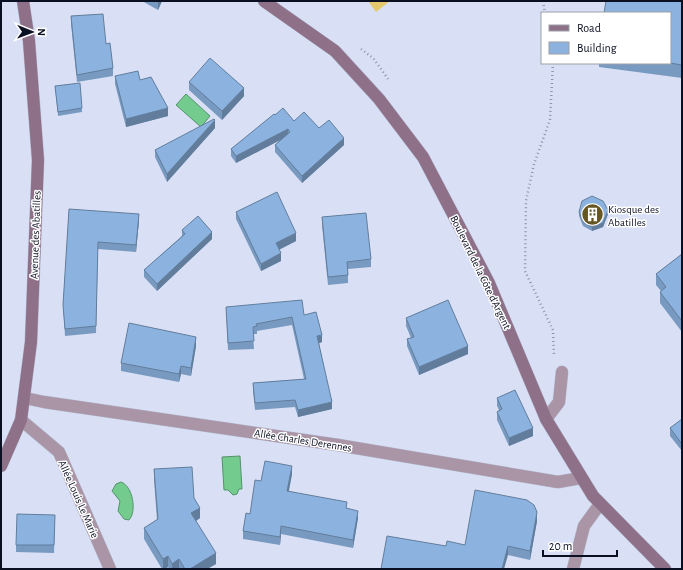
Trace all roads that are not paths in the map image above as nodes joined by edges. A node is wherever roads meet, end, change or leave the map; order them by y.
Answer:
1 (23, 1) edge
2 (264, 1) edge
3 (562, 372) dead end
4 (25, 398) junction
5 (546, 419) junction
6 (21, 420) junction
7 (1, 466) edge
8 (581, 478) junction
9 (600, 504) junction
10 (110, 569) edge
11 (573, 569) edge
12 (665, 569) edge

1 - 4 main road, Avenue des Abatilles
2 - 5 main road, Boulevard de la Côte d'Argent
3 - 5 street
4 - 6 main road, Avenue des Abatilles
4 - 8 street, Allée Charles Derennes
5 - 8 main road, Boulevard de la Côte d'Argent
6 - 7 main road, Avenue des Abatilles
6 - 10 street, Allée Louis Le Marie
8 - 9 main road, Boulevard de la Côte d'Argent
9 - 11 street
9 - 12 main road, Boulevard de la Côte d'Argent

